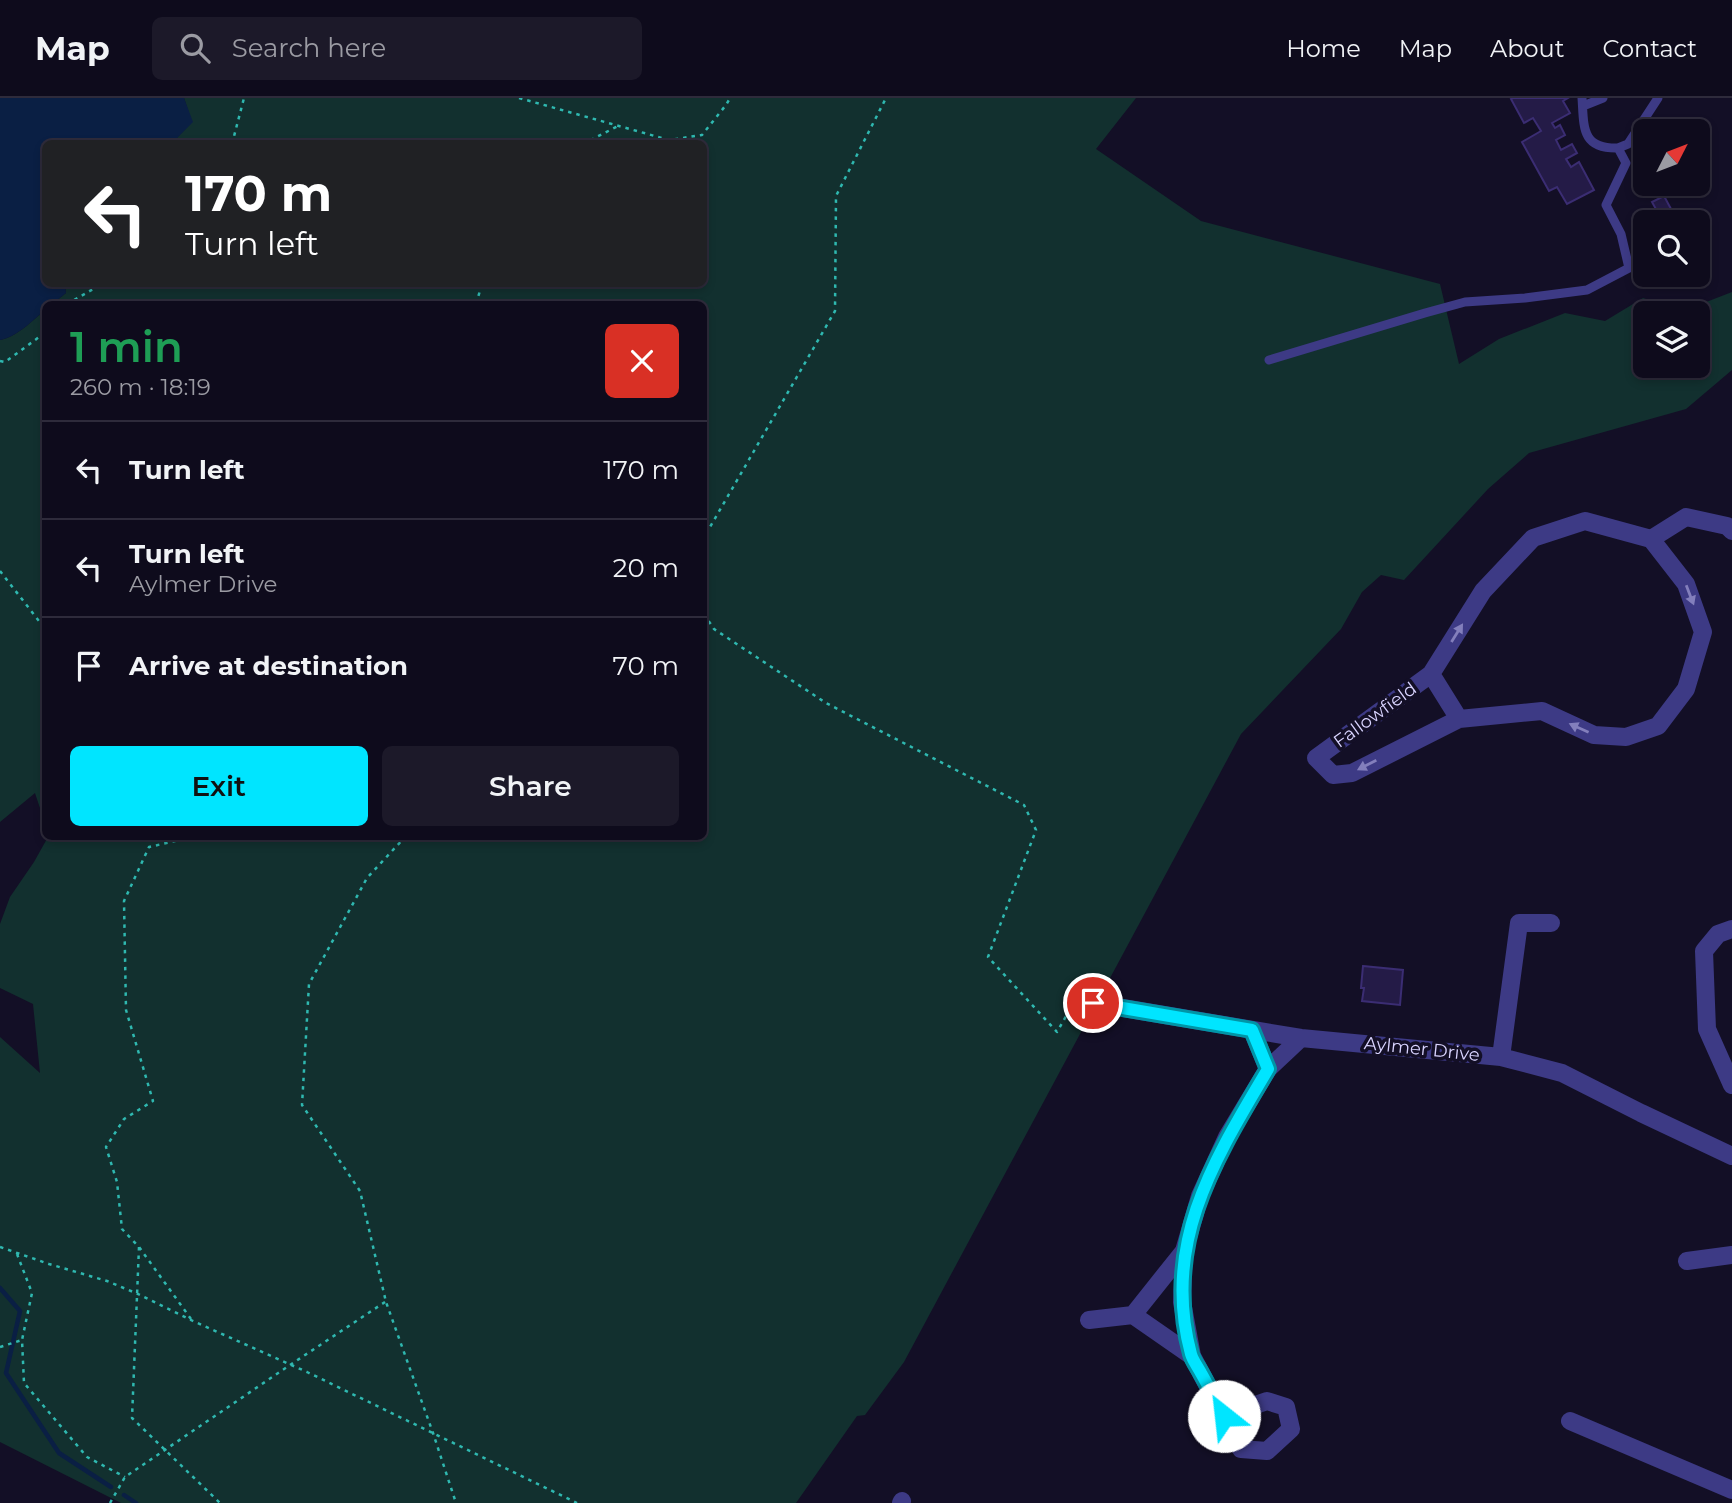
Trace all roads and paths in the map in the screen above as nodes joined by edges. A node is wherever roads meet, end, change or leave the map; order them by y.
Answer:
1 (244, 98) edge
2 (519, 98) edge
3 (730, 98) edge
4 (886, 98) edge
5 (1603, 98) edge
6 (1658, 98) edge
7 (1582, 102) edge
8 (618, 126) junction
9 (233, 140) edge
10 (591, 140) edge
11 (1618, 148) junction
12 (97, 287) edge
13 (72, 301) edge
14 (42, 335) edge
15 (1269, 360) dead end
16 (0, 361) edge
17 (707, 530) edge
18 (1732, 531) edge
19 (1651, 539) junction
20 (0, 571) edge
21 (707, 618) edge
22 (42, 625) edge
23 (1431, 674) junction
24 (1460, 719) junction
25 (180, 840) edge
26 (402, 840) edge
27 (1551, 923) dead end
28 (1732, 929) edge
29 (1085, 1000) joint
30 (1252, 1030) junction
31 (1301, 1038) junction
32 (1501, 1057) junction
33 (1268, 1069) junction
34 (1732, 1085) edge
35 (1732, 1156) edge
36 (0, 1247) edge
37 (139, 1247) junction
38 (1184, 1251) junction
39 (17, 1253) junction
40 (1732, 1255) edge
41 (1687, 1261) dead end
42 (138, 1294) junction
43 (386, 1302) junction
44 (1133, 1315) junction
45 (1089, 1320) dead end
46 (193, 1321) junction
47 (22, 1340) junction
48 (0, 1347) edge
49 (1192, 1356) junction
50 (289, 1365) junction
51 (1224, 1416) dead end
52 (1570, 1421) dead end
53 (433, 1433) junction
54 (165, 1450) junction
55 (125, 1477) junction
56 (1732, 1490) edge
57 (110, 1503) edge
58 (220, 1503) edge
59 (456, 1503) edge
60 (577, 1503) edge

1 - 9 path
2 - 8 path
3 - 8 path
4 - 17 path
5 - 7 lane
6 - 11 lane
7 - 11 lane
8 - 10 path
11 - 15 lane
12 - 13 path
14 - 16 path
18 - 19 street
23 -> 19 street, Fallowfield
19 -> 24 street, Fallowfield
20 - 22 path
21 - 29 path
23 - 24 street, Fallowfield
24 -> 23 street, Fallowfield
25 - 37 path
26 - 43 path
27 - 32 street
28 - 34 street
29 - 30 street, Aylmer Drive
30 - 31 street, Aylmer Drive
30 - 33 street
31 - 32 street, Aylmer Drive
31 - 33 street
32 - 35 street, Aylmer Drive
33 - 38 street
36 - 39 path
37 - 42 path
37 - 46 path
38 - 44 street
38 - 49 street
39 - 42 path
39 - 47 path
40 - 41 street
42 - 46 path
42 - 54 path
43 - 50 path
43 - 53 path
44 - 45 street
44 - 49 street
46 - 50 path
47 - 48 path
47 - 55 path
49 - 51 street
50 - 53 path
50 - 54 path
52 - 56 street
53 - 59 path
53 - 60 path
54 - 55 path
54 - 58 path
55 - 57 path

